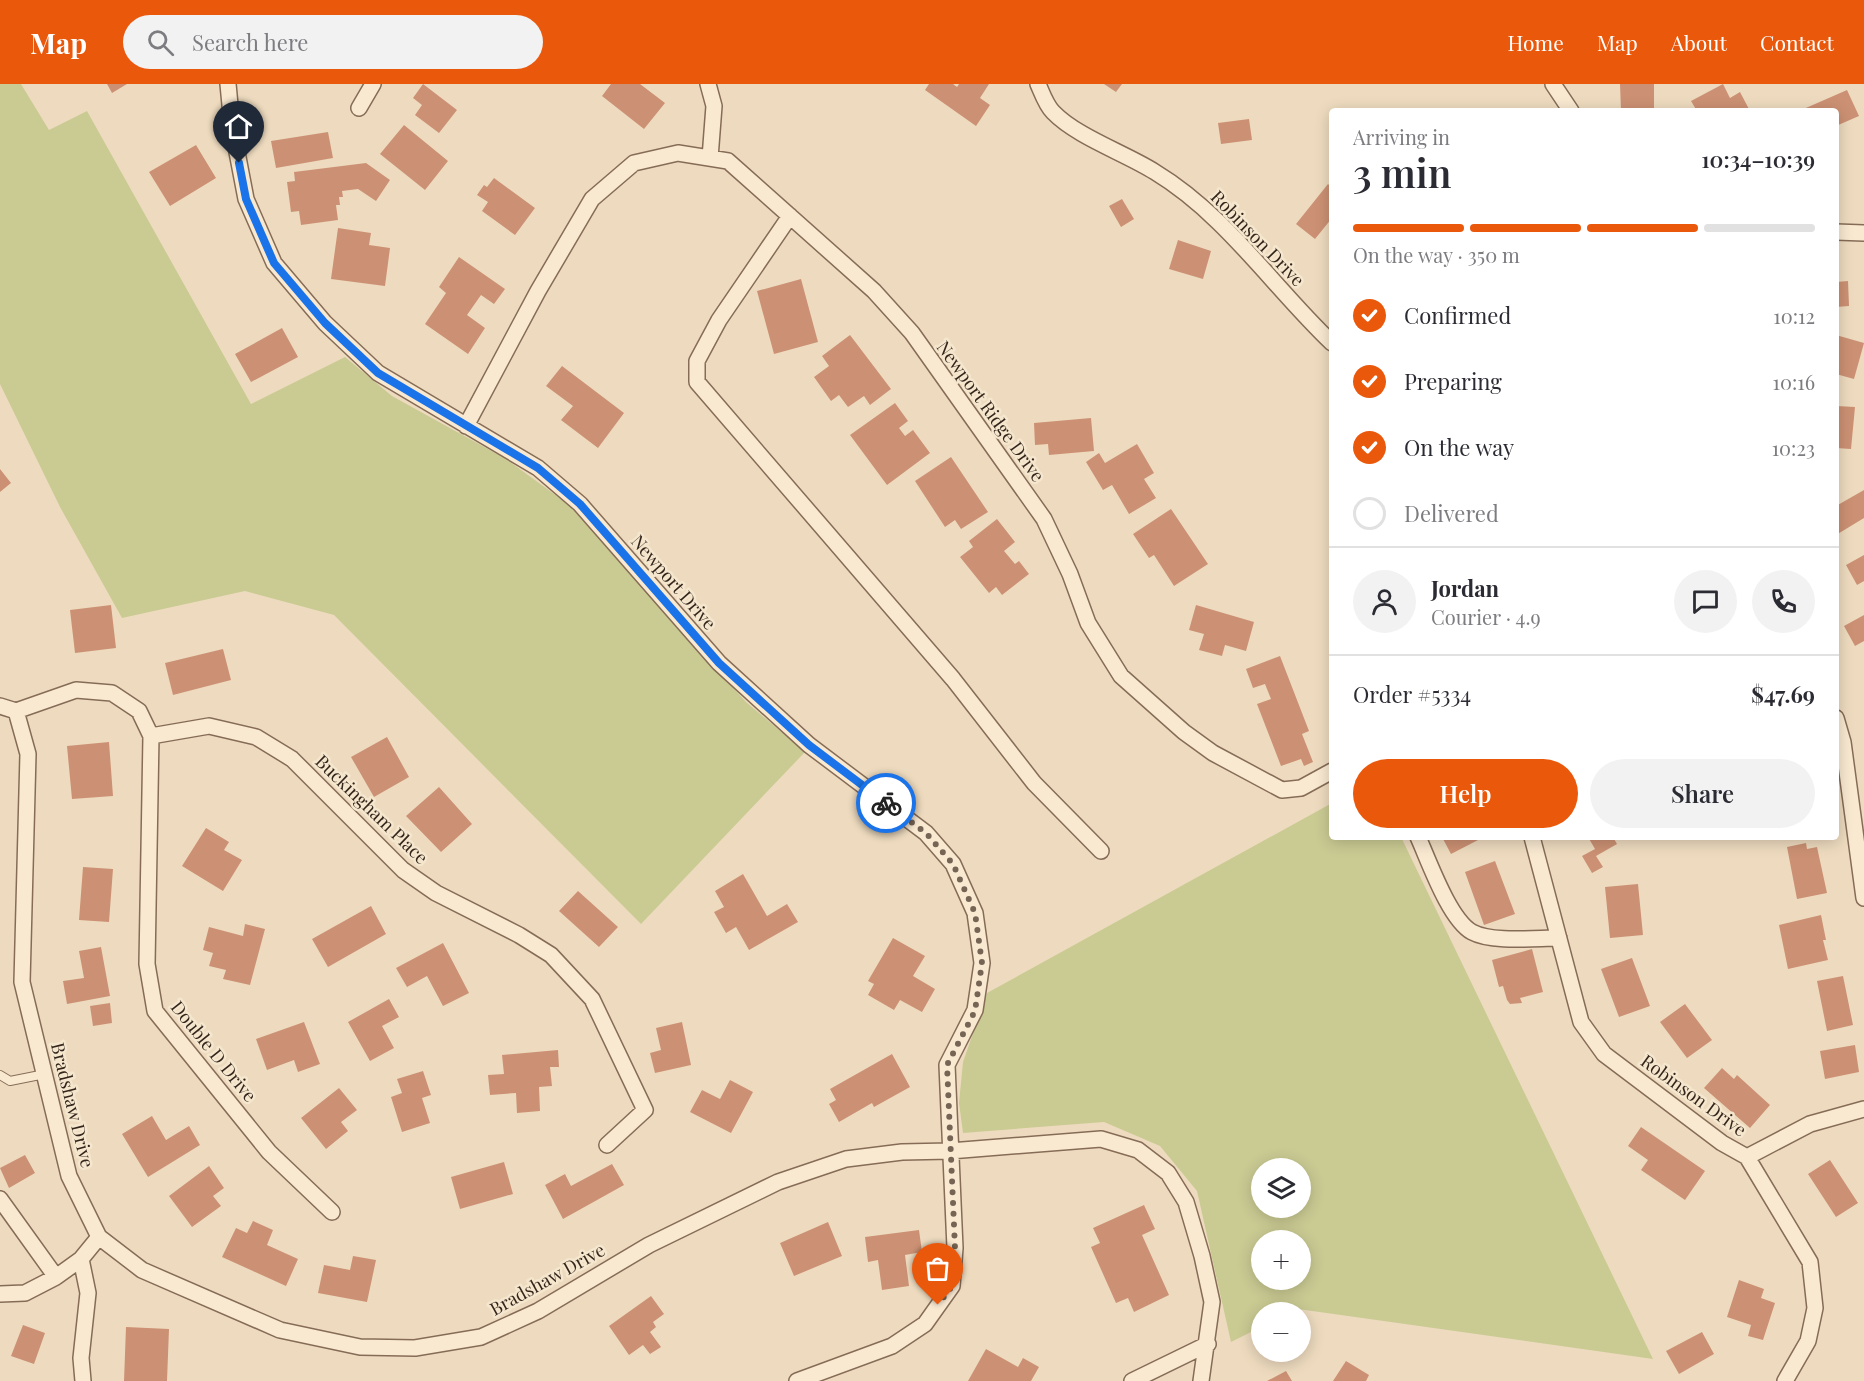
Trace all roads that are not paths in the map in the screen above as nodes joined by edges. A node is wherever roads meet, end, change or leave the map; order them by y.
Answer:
1 (228, 84) edge
2 (373, 84) edge
3 (708, 84) edge
4 (1038, 84) edge
5 (1553, 84) edge
6 (358, 108) dead end
7 (1569, 108) edge
8 (710, 158) junction
9 (790, 216) junction
10 (1839, 232) edge
11 (1864, 234) edge
12 (1329, 340) edge
13 (466, 426) junction
14 (0, 706) edge
15 (16, 711) junction
16 (1839, 728) edge
17 (150, 736) junction
18 (1329, 773) edge
19 (1419, 840) edge
20 (1533, 840) edge
21 (1101, 851) dead end
22 (1864, 898) edge
23 (1559, 938) junction
24 (45, 1074) junction
25 (0, 1075) edge
26 (1864, 1109) edge
27 (607, 1145) dead end
28 (950, 1151) junction
29 (1747, 1157) junction
30 (0, 1199) edge
31 (332, 1212) dead end
32 (99, 1237) junction
33 (81, 1259) junction
34 (56, 1277) junction
35 (0, 1294) edge
36 (1208, 1344) junction
37 (83, 1381) edge
38 (797, 1381) edge
39 (1132, 1381) edge
40 (1202, 1381) edge
41 (1785, 1381) edge

1 - 13 street, Newport Drive
2 - 6 street
3 - 8 street
4 - 12 street, Robinson Drive
5 - 7 street
8 - 9 street, Newport Ridge Drive
8 - 13 street, Newport Ridge Drive
9 - 18 street, Newport Ridge Drive
9 - 21 street
10 - 11 street
13 - 28 street, Newport Drive
14 - 15 street
15 - 17 street
15 - 24 street, Bradshaw Drive
16 - 22 street
17 - 27 street, Buckingham Place
17 - 31 street, Double D Drive
19 - 23 street
20 - 23 street, Robinson Drive
23 - 29 street, Robinson Drive
24 - 25 lane
24 - 32 street, Bradshaw Drive
26 - 29 street
28 - 32 street, Bradshaw Drive
28 - 36 street, Bradshaw Drive
28 - 38 street, Newport Drive
29 - 41 street, Robinson Drive
30 - 34 street
32 - 33 street
33 - 34 street
33 - 37 street
34 - 35 street
36 - 39 street
36 - 40 street, Bradshaw Drive

